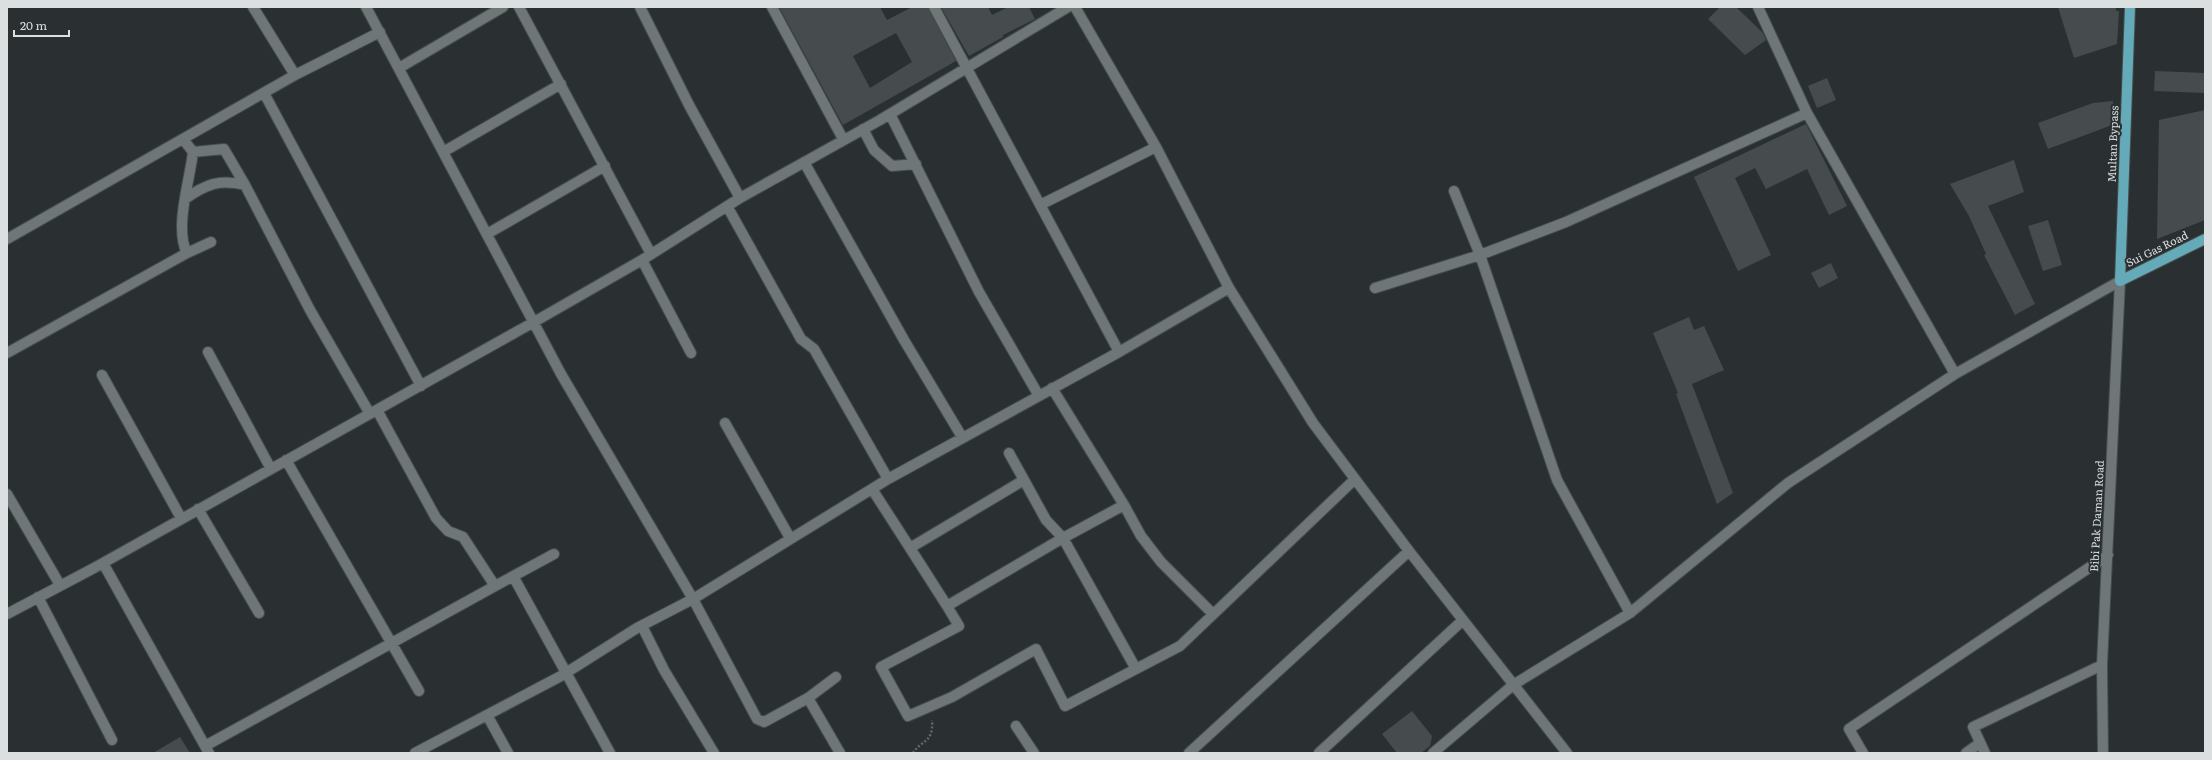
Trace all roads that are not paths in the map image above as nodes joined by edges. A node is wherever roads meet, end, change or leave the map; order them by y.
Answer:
1 (253, 7) edge
2 (366, 7) edge
3 (502, 7) edge
4 (519, 7) edge
5 (640, 7) edge
6 (772, 7) edge
7 (934, 7) edge
8 (1068, 7) edge
9 (1075, 7) edge
10 (1758, 7) edge
11 (2130, 7) edge
12 (380, 32) junction
13 (398, 68) junction
14 (966, 68) junction
15 (295, 75) junction
16 (561, 84) junction
17 (264, 93) junction
18 (1808, 113) junction
19 (890, 114) junction
20 (863, 128) junction
21 (183, 139) junction
22 (843, 139) junction
23 (1156, 147) junction
24 (193, 152) junction
25 (443, 152) junction
26 (804, 162) junction
27 (916, 164) junction
28 (606, 166) junction
29 (245, 185) junction
30 (1454, 191) dead end
31 (740, 198) junction
32 (185, 199) junction
33 (1040, 205) junction
34 (727, 206) junction
35 (486, 234) junction
36 (7, 239) edge
37 (2205, 239) edge
38 (211, 242) dead end
39 (188, 253) junction
40 (651, 254) junction
41 (1480, 255) junction
42 (642, 260) junction
43 (2120, 281) junction
44 (1229, 288) junction
45 (1375, 288) dead end
46 (534, 322) junction
47 (208, 352) dead end
48 (1119, 352) junction
49 (7, 353) edge
50 (691, 353) dead end
51 (1955, 374) junction
52 (102, 375) dead end
53 (421, 386) junction
54 (1052, 388) junction
55 (1039, 396) junction
56 (374, 412) junction
57 (725, 423) dead end
58 (962, 437) junction
59 (1009, 453) dead end
60 (286, 460) junction
61 (271, 469) junction
62 (1355, 478) junction
63 (888, 479) junction
64 (1024, 480) junction
65 (872, 489) junction
66 (7, 494) edge
67 (1124, 505) junction
68 (198, 509) junction
69 (181, 518) junction
70 (790, 538) junction
71 (1063, 538) junction
72 (910, 548) junction
73 (1409, 551) junction
74 (554, 554) dead end
75 (2108, 554) junction
76 (103, 563) junction
77 (513, 576) junction
78 (60, 585) junction
79 (495, 586) junction
80 (38, 597) junction
81 (693, 599) junction
82 (947, 606) junction
83 (259, 613) dead end
84 (1630, 613) junction
85 (7, 614) edge
86 (1213, 614) junction
87 (1463, 620) junction
88 (642, 626) junction
89 (393, 643) junction
90 (2102, 665) junction
91 (1136, 669) junction
92 (565, 673) junction
93 (836, 677) dead end
94 (1513, 685) junction
95 (419, 691) dead end
96 (808, 698) junction
97 (487, 715) junction
98 (1016, 726) dead end
99 (112, 740) dead end
100 (1980, 743) junction
101 (207, 750) edge
102 (415, 753) edge
103 (507, 753) edge
104 (610, 753) edge
105 (714, 753) edge
106 (840, 753) edge
107 (1034, 753) edge
108 (1189, 753) edge
109 (1319, 753) edge
110 (1433, 753) edge
111 (1567, 753) edge
112 (1863, 753) edge
113 (1966, 753) edge
114 (1985, 753) edge
115 (2103, 753) edge

1 - 15 street
2 - 12 street
3 - 13 street
4 - 16 street
5 - 31 street
6 - 22 street
7 - 14 street
8 - 14 street
9 - 23 street
10 - 18 street
11 - 43 main road, Multan Bypass
12 - 13 street
12 - 15 street
13 - 25 street
14 - 19 street
14 - 33 street
15 - 17 street
16 - 25 street
16 - 28 street
17 - 21 street
17 - 53 street
18 - 41 street
18 - 51 street
19 - 20 street
19 - 27 street
20 - 22 street
20 - 27 street
21 - 24 street
21 - 36 street
22 - 26 street
23 - 33 street
23 - 44 street
24 - 29 street
24 - 32 street
25 - 35 street
26 - 31 street
26 - 58 street
27 - 55 street
28 - 35 street
28 - 40 street
29 - 32 street
29 - 56 street
30 - 41 street
31 - 34 street
32 - 39 street
33 - 48 street
34 - 40 street
34 - 63 street
35 - 46 street
37 - 43 main road, Sui Gas Road
38 - 39 street
39 - 49 street
40 - 42 street
41 - 45 street
41 - 84 street
42 - 46 street
42 - 50 street
43 - 51 street
43 - 75 street, Bibi Pak Daman Road
44 - 48 street
44 - 62 street
46 - 53 street
46 - 81 street
47 - 61 street
48 - 54 street
51 - 84 street
52 - 69 street
53 - 56 street
54 - 55 street
54 - 67 street
55 - 58 street
56 - 60 street
56 - 79 street
57 - 70 street
58 - 63 street
59 - 64 street
60 - 61 street
60 - 89 street
61 - 68 street
62 - 73 street
62 - 86 street
63 - 65 street
64 - 71 street
64 - 72 street
65 - 70 street
65 - 72 street
66 - 78 street
67 - 71 street
67 - 86 street
68 - 69 street
68 - 83 street
69 - 76 street
70 - 81 street
71 - 82 street
71 - 91 street
72 - 82 street
73 - 87 street
73 - 108 street
74 - 77 street
75 - 90 street, Bibi Pak Daman Road
75 - 112 street
76 - 78 street
76 - 101 street
77 - 79 street
77 - 92 street
78 - 80 street
79 - 89 street
80 - 85 street
80 - 99 street
81 - 88 street
81 - 96 street
82 - 91 street
84 - 94 street
86 - 91 street
87 - 94 street
87 - 109 street
88 - 92 street
88 - 105 street
89 - 95 street
89 - 101 street
90 - 100 street
90 - 115 street, Bibi Pak Daman Road
92 - 97 street
92 - 104 street
93 - 96 street
94 - 110 street
94 - 111 street
96 - 106 street
97 - 102 street
97 - 103 street
98 - 107 street
100 - 113 street
100 - 114 street

